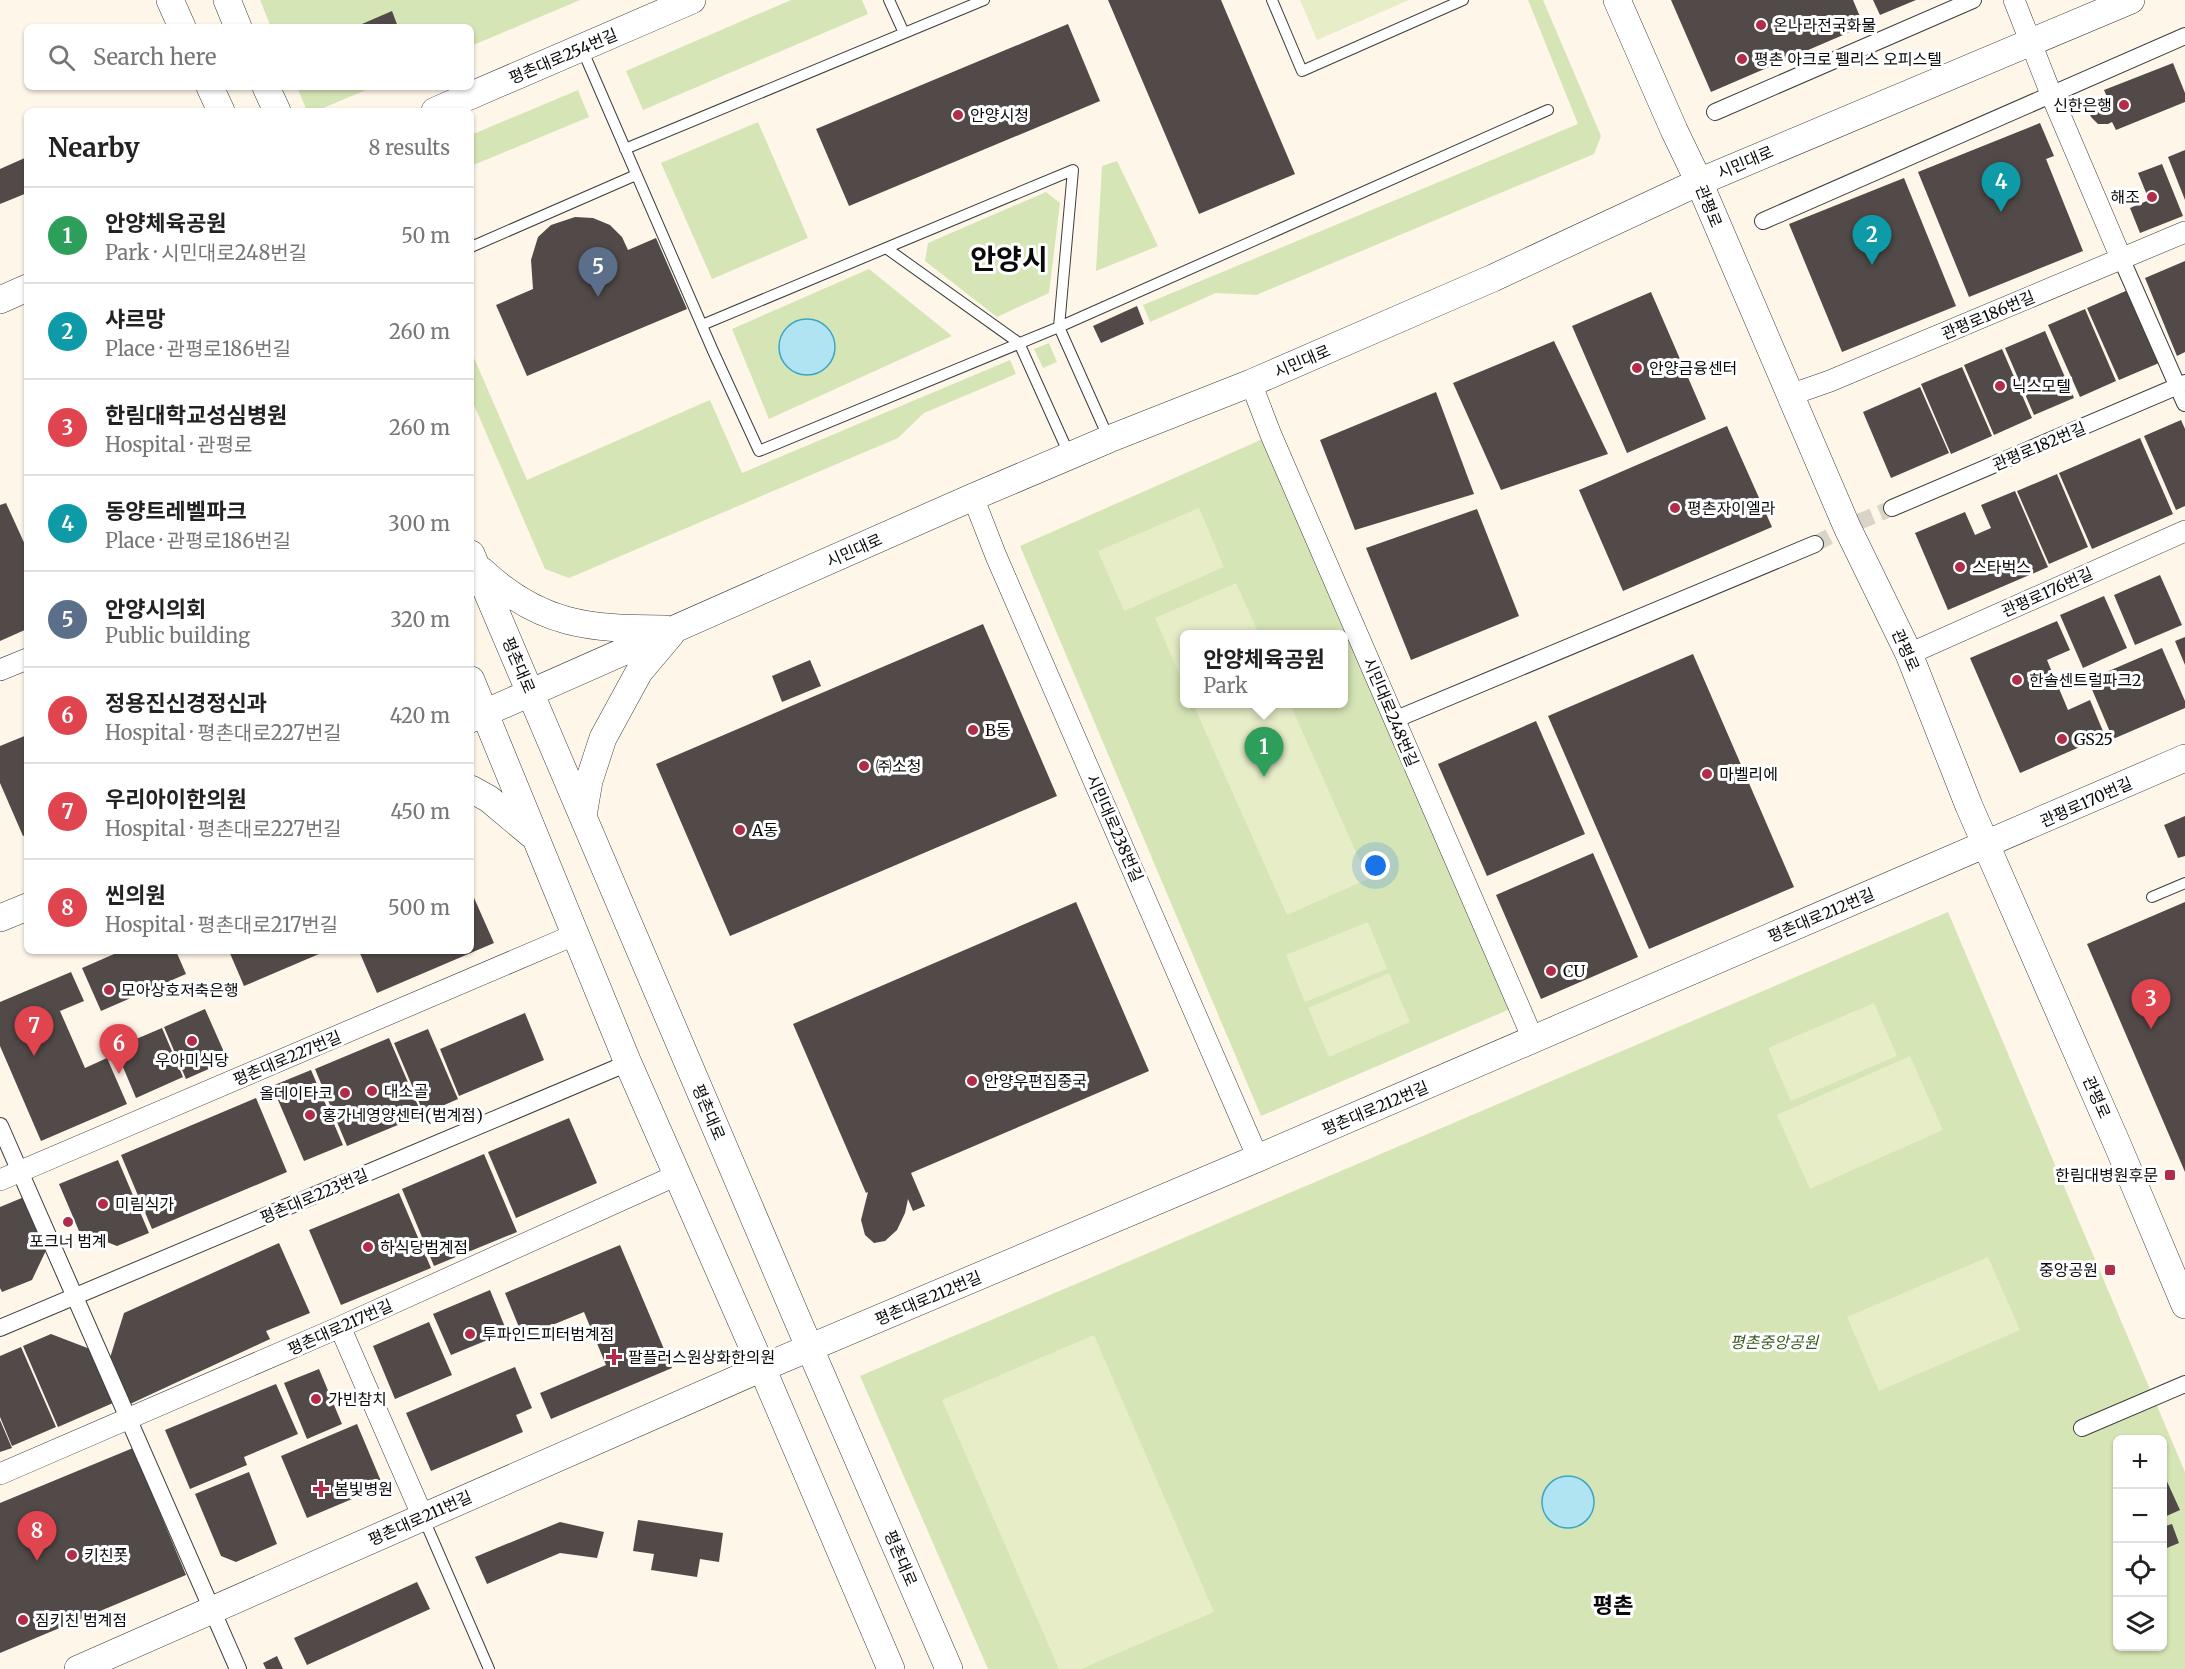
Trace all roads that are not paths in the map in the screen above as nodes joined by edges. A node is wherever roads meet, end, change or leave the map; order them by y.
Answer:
1 (170, 0) edge
2 (226, 0) edge
3 (692, 0) edge
4 (889, 0) edge
5 (984, 0) edge
6 (1272, 0) edge
7 (1463, 0) edge
8 (1617, 0) edge
9 (1973, 0) edge
10 (2014, 0) edge
11 (2131, 0) edge
12 (181, 24) edge
13 (237, 24) edge
14 (904, 33) junction
15 (2185, 36) edge
16 (2032, 42) junction
17 (581, 48) junction
18 (211, 90) edge
19 (267, 90) edge
20 (2051, 94) junction
21 (219, 108) edge
22 (276, 108) edge
23 (442, 108) edge
24 (1548, 110) dead end
25 (1716, 112) dead end
26 (625, 149) junction
27 (636, 175) junction
28 (1699, 182) junction
29 (1763, 221) dead end
30 (2185, 232) edge
31 (474, 246) edge
32 (886, 248) junction
33 (2121, 258) junction
34 (24, 289) edge
35 (0, 300) edge
36 (702, 325) junction
37 (1059, 327) junction
38 (1019, 344) junction
39 (1251, 383) junction
40 (2181, 385) edge
41 (1790, 395) junction
42 (2185, 403) edge
43 (1109, 439) junction
44 (1070, 456) junction
45 (973, 497) junction
46 (1892, 508) tunnel mouth
47 (2185, 531) edge
48 (1815, 544) tunnel mouth
49 (474, 560) edge
50 (675, 629) junction
51 (1909, 654) junction
52 (24, 660) edge
53 (0, 670) edge
54 (531, 693) junction
55 (474, 695) edge
56 (478, 716) edge
57 (1394, 720) junction
58 (2185, 758) edge
59 (474, 791) edge
60 (584, 816) junction
61 (536, 837) junction
62 (1986, 845) junction
63 (2185, 883) edge
64 (2152, 897) dead end
65 (24, 908) edge
66 (0, 918) edge
67 (574, 935) junction
68 (1533, 1040) junction
69 (628, 1064) junction
70 (0, 1126) edge
71 (1258, 1158) junction
72 (20, 1172) junction
73 (677, 1175) junction
74 (0, 1180) edge
75 (75, 1296) junction
76 (2185, 1305) edge
77 (340, 1327) junction
78 (0, 1328) edge
79 (810, 1348) junction
80 (762, 1368) junction
81 (2185, 1384) edge
82 (130, 1419) junction
83 (2082, 1428) dead end
84 (0, 1474) edge
85 (423, 1517) junction
86 (214, 1610) junction
87 (78, 1669) edge
88 (238, 1669) edge
89 (489, 1669) edge
90 (891, 1669) edge
91 (949, 1669) edge

1 - 12 street
2 - 13 street
3 - 17 street, 평촌대로254번길
4 - 14 lane
5 - 14 lane
6 - 7 lane
8 - 28 street, 관평로
9 - 25 street
10 - 16 street
11 - 16 street, 시민대로
14 - 26 lane
15 - 20 street
16 - 20 street
16 - 28 street, 시민대로
17 - 23 street, 평촌대로254번길
17 - 26 lane
18 - 21 street
19 - 22 street
20 - 29 street
20 - 33 street
24 - 37 lane
26 - 27 lane
27 - 31 lane
27 - 36 lane
28 - 39 street, 시민대로
28 - 41 street, 관평로
30 - 33 street, 관평로186번길
32 - 36 lane
32 - 37 lane
32 - 38 lane
33 - 40 street
33 - 41 street, 관평로186번길
34 - 35 street
36 - 38 lane
37 - 38 lane
37 - 43 lane
38 - 44 lane
39 - 43 street, 시민대로
39 - 57 street, 시민대로248번길
40 - 42 street
40 - 46 street, 관평로182번길
41 - 51 street, 관평로
43 - 44 street, 시민대로
44 - 45 street, 시민대로
45 - 50 street, 시민대로
45 - 71 street, 시민대로238번길
47 - 51 street, 관평로176번길
48 - 57 street
49 - 50 street
49 - 54 street, 평촌대로
50 - 54 street, 시민대로
50 - 60 street
51 - 62 street, 관평로
52 - 53 street
54 - 56 street, 시민대로
54 - 60 street, 평촌대로
55 - 56 street
56 - 61 street
57 - 68 street, 시민대로248번길
58 - 62 street, 관평로170번길
59 - 61 street
60 - 79 street, 평촌대로
61 - 67 street
62 - 68 street, 평촌대로212번길
62 - 76 street, 관평로
63 - 64 lane
65 - 66 street
67 - 69 street
67 - 72 street, 평촌대로227번길
68 - 71 street, 평촌대로212번길
69 - 73 street
69 - 75 street, 평촌대로223번길
70 - 72 street
71 - 79 street, 평촌대로212번길
72 - 74 street, 평촌대로227번길
72 - 75 street
73 - 77 street, 평촌대로217번길
73 - 80 street
75 - 78 street, 평촌대로223번길
75 - 82 street
77 - 82 street, 평촌대로217번길
77 - 85 street
79 - 80 street, 평촌대로212번길
79 - 91 street, 평촌대로
80 - 85 street, 평촌대로211번길
80 - 90 street
81 - 83 street
82 - 84 street, 평촌대로217번길
82 - 86 street
85 - 86 street, 평촌대로211번길
85 - 89 lane
86 - 87 street, 평촌대로211번길
86 - 88 street

